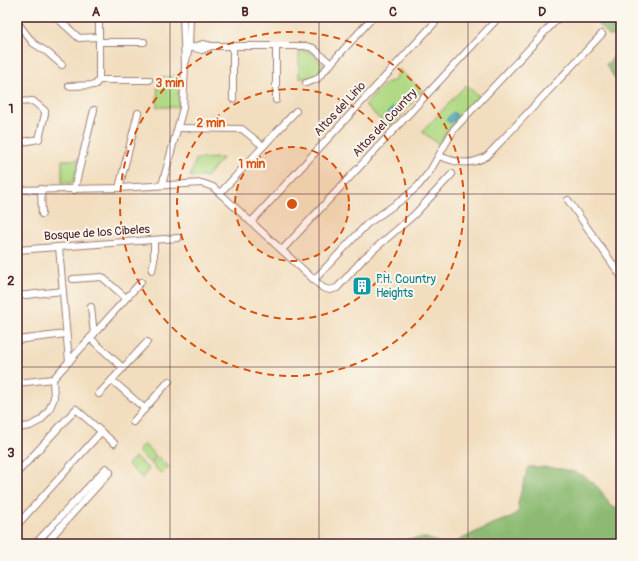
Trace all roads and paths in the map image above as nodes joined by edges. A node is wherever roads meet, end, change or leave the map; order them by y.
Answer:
1 (56, 17) edge
2 (99, 17) edge
3 (183, 17) edge
4 (190, 17) edge
5 (373, 17) edge
6 (440, 17) edge
7 (499, 17) edge
8 (559, 17) edge
9 (17, 22) edge
10 (602, 34) dead end
11 (98, 39) junction
12 (144, 42) dead end
13 (233, 46) junction
14 (276, 46) junction
15 (189, 47) junction
16 (331, 64) junction
17 (62, 65) dead end
18 (100, 80) junction
19 (149, 80) dead end
20 (306, 83) dead end
21 (69, 86) dead end
22 (233, 99) dead end
23 (276, 100) dead end
24 (17, 102) edge
25 (94, 110) dead end
26 (296, 111) dead end
27 (138, 113) dead end
28 (178, 128) junction
29 (17, 143) edge
30 (264, 146) junction
31 (439, 156) junction
32 (452, 174) dead end
33 (162, 185) junction
34 (119, 188) junction
35 (41, 189) junction
36 (17, 190) edge
37 (74, 190) junction
38 (220, 194) junction
39 (568, 200) dead end
40 (42, 214) dead end
41 (251, 222) junction
42 (178, 238) dead end
43 (154, 240) junction
44 (59, 247) junction
45 (17, 250) edge
46 (282, 250) junction
47 (152, 270) dead end
48 (621, 276) edge
49 (73, 279) dead end
50 (314, 280) junction
51 (141, 282) dead end
52 (63, 291) junction
53 (17, 296) edge
54 (126, 298) junction
55 (91, 307) dead end
56 (66, 334) junction
57 (92, 336) junction
58 (17, 340) edge
59 (147, 342) dead end
60 (79, 350) junction
61 (68, 353) junction
62 (69, 362) junction
63 (123, 368) junction
64 (53, 379) junction
65 (112, 380) junction
66 (170, 381) dead end
67 (17, 383) edge
68 (99, 394) dead end
69 (144, 409) junction
70 (132, 422) dead end
71 (17, 428) edge
72 (101, 432) junction
73 (114, 443) dead end
74 (17, 473) edge
75 (78, 502) junction
76 (17, 525) edge
77 (49, 529) junction
78 (54, 533) junction
79 (35, 544) edge
80 (45, 544) edge

1 - 11 street
2 - 11 street
3 - 15 street
4 - 15 street
5 - 16 street
6 - 41 street, Altos del Lirio
7 - 46 street, Altos del Country
8 - 31 street
9 - 17 street
10 - 31 street
11 - 12 street
11 - 18 street
13 - 14 street
13 - 15 street
13 - 22 street
14 - 16 street
14 - 23 street
15 - 28 street
16 - 20 street
18 - 19 street
18 - 21 street
24 - 29 street
25 - 37 street
26 - 30 street
27 - 34 street
28 - 30 street
28 - 33 street
30 - 38 street
31 - 50 street
32 - 50 street
33 - 34 street
33 - 38 street
34 - 37 street
35 - 36 street
35 - 37 street
35 - 40 street
38 - 41 street
39 - 48 street
41 - 46 street
42 - 43 street, Bosque de los Cibeles
43 - 44 street, Bosque de los Cibeles
43 - 47 street
44 - 45 street, Bosque de los Cibeles
44 - 52 street
46 - 50 street
49 - 54 street
51 - 54 street
52 - 53 street
52 - 56 street
54 - 57 street
55 - 57 street
56 - 58 street
56 - 61 street
57 - 60 street
57 - 63 street
59 - 63 street
60 - 61 street
60 - 62 street
61 - 62 street
62 - 64 street
63 - 65 street
64 - 67 street
64 - 71 street
65 - 68 street
65 - 69 street
66 - 69 street
69 - 70 street
72 - 73 street
72 - 74 street
72 - 76 street
75 - 75 street
75 - 77 street
75 - 78 street
77 - 78 street
77 - 79 street
78 - 80 street

